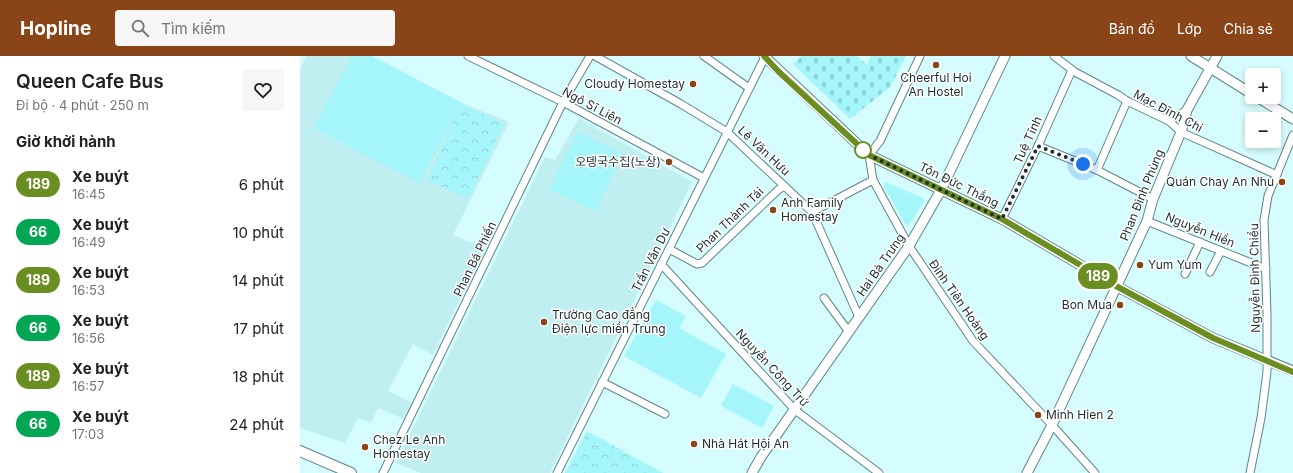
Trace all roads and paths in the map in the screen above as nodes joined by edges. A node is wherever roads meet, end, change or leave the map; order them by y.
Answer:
1 (468, 56) edge
2 (590, 56) edge
3 (595, 56) edge
4 (704, 56) edge
5 (920, 56) edge
6 (1005, 56) edge
7 (1054, 56) edge
8 (1191, 56) edge
9 (1217, 56) edge
10 (765, 57) edge
11 (1210, 68) junction
12 (1072, 70) junction
13 (749, 88) junction
14 (1245, 90) edge
15 (1126, 101) junction
16 (563, 102) junction
17 (1268, 104) edge
18 (1187, 110) junction
19 (1293, 119) edge
20 (1169, 121) junction
21 (727, 132) junction
22 (1181, 132) junction
23 (1293, 135) edge
24 (1038, 146) junction
25 (869, 155) junction
26 (1097, 170) junction
27 (1278, 175) junction
28 (704, 178) junction
29 (873, 180) junction
30 (784, 186) junction
31 (941, 190) junction
32 (1153, 199) junction
33 (812, 212) junction
34 (1002, 219) junction
35 (1147, 221) junction
36 (1200, 242) junction
37 (909, 246) junction
38 (669, 249) junction
39 (1221, 250) junction
40 (661, 264) junction
41 (1266, 269) junction
42 (1210, 272) dead end
43 (1185, 274) dead end
44 (1116, 286) junction
45 (824, 298) dead end
46 (859, 317) junction
47 (849, 332) junction
48 (1267, 360) junction
49 (1293, 372) edge
50 (602, 382) junction
51 (795, 410) junction
52 (665, 414) dead end
53 (1052, 424) junction
54 (300, 451) edge
55 (351, 473) edge
56 (383, 473) edge
57 (557, 473) edge
58 (752, 473) edge
59 (878, 473) edge
60 (1027, 473) edge
61 (1095, 473) edge
62 (1250, 473) edge

1 - 16 street, Ngô Sĩ Liên
2 - 16 street, Phan Bá Phiến
3 - 21 street, Lê Văn Hưu
4 - 13 street
5 - 25 street
6 - 31 street, Hai Bà Trưng
7 - 12 street, Mạc Đĩnh Chi
8 - 11 street
9 - 11 street, Phan Đình Phùng
10 - 13 street, Trần Văn Dư
10 - 25 street, Tôn Đức Thắng
11 - 14 street
11 - 18 street, Phan Đình Phùng
12 - 15 street, Mạc Đĩnh Chi
12 - 24 street, Tuệ Tĩnh
13 - 21 street, Trần Văn Dư
15 - 20 street, Mạc Đĩnh Chi
15 - 26 street
16 - 28 street, Ngô Sĩ Liên
16 - 56 street, Phan Bá Phiến
17 - 19 street
18 - 20 street
18 - 22 street, Phan Đình Phùng
20 - 22 street, Mạc Đĩnh Chi
21 - 28 street, Trần Văn Dư
21 - 30 street, Lê Văn Hưu
22 - 27 street, Mạc Đĩnh Chi
22 - 32 street, Phan Đình Phùng
23 - 27 street, Nguyễn Đình Chiểu
24 - 26 street
24 - 34 street, Tuệ Tĩnh
25 - 29 street, Đinh Tiên Hoàng
25 - 31 street, Tôn Đức Thắng
26 - 32 street
27 - 41 street, Nguyễn Đình Chiểu
28 - 38 street, Trần Văn Dư
29 - 33 street
29 - 37 street, Đinh Tiên Hoàng
30 - 33 street, Lê Văn Hưu
30 - 38 street, Phan Thành Tái
31 - 34 street, Tôn Đức Thắng
31 - 37 street, Hai Bà Trưng
32 - 35 street, Phan Đình Phùng
33 - 46 street, Lê Văn Hưu
34 - 44 street, Tôn Đức Thắng
35 - 36 street, Nguyễn Hiền
35 - 44 street, Phan Đình Phùng
36 - 39 street, Nguyễn Hiền
36 - 43 street
37 - 46 street, Hai Bà Trưng
37 - 53 street, Đinh Tiên Hoàng
38 - 40 street, Trần Văn Dư
39 - 41 street, Nguyễn Hiền
39 - 42 street
40 - 50 street, Trần Văn Dư
40 - 51 street, Nguyễn Công Trứ
41 - 48 street, Nguyễn Đình Chiểu
44 - 48 street, Tôn Đức Thắng
44 - 53 street, Phan Đình Phùng
45 - 47 street
46 - 47 street, Hai Bà Trưng
47 - 51 street, Hai Bà Trưng
48 - 49 street, Tôn Đức Thắng
48 - 62 street, Nguyễn Đình Chiểu
50 - 52 street
50 - 57 street, Trần Văn Dư
51 - 58 street, Hai Bà Trưng
51 - 59 street, Nguyễn Công Trứ
53 - 60 street, Phan Đình Phùng
53 - 61 street, Đinh Tiên Hoàng
54 - 55 main road

